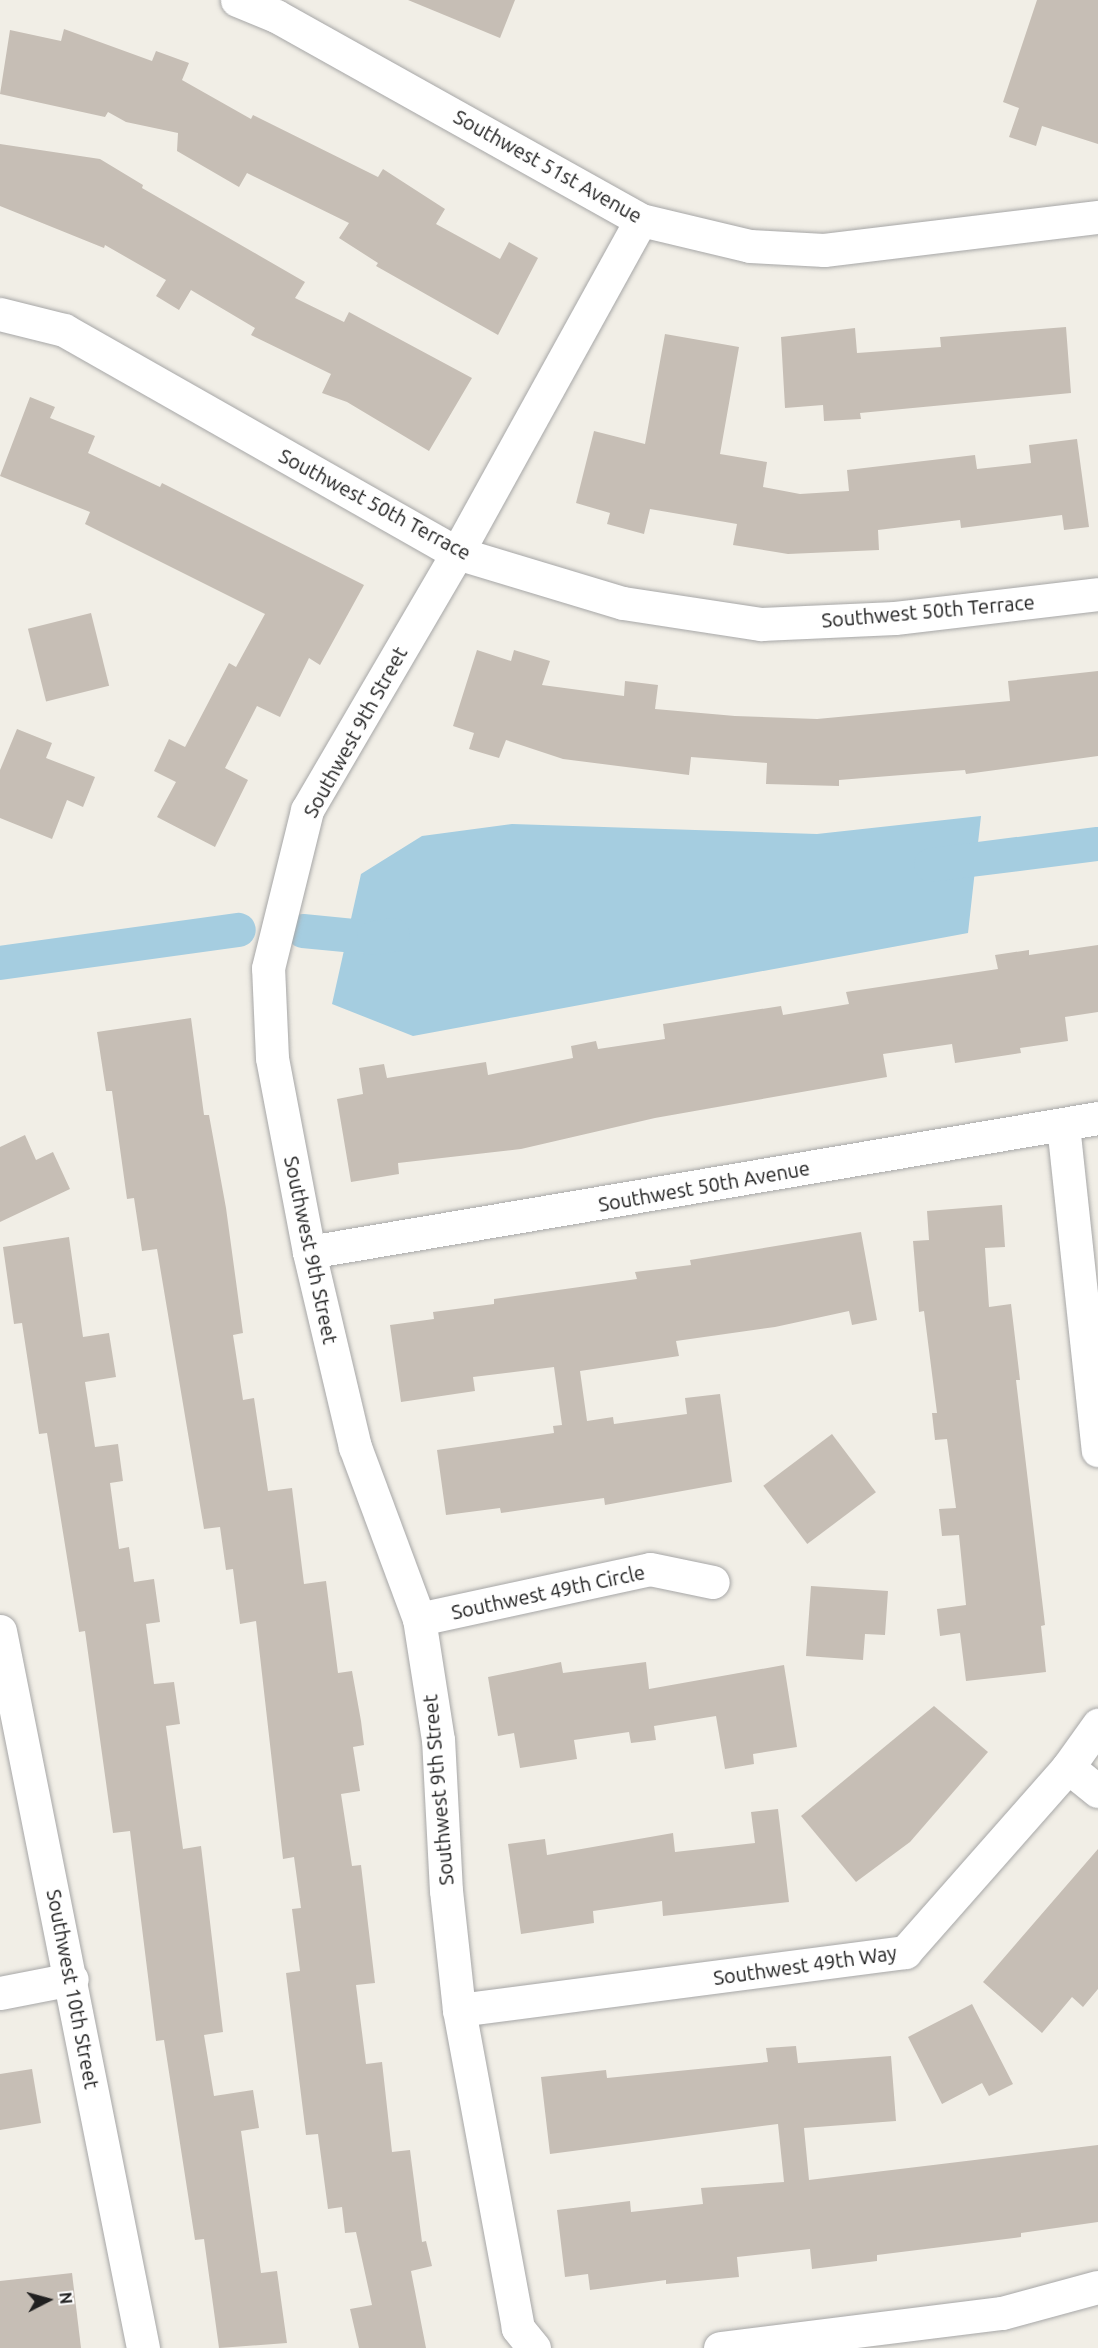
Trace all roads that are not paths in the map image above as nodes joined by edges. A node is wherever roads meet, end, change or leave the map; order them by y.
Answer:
1 (237, 0) edge
2 (1098, 217) edge
3 (641, 220) junction
4 (0, 314) edge
5 (457, 553) junction
6 (1098, 594) edge
7 (1098, 1118) edge
8 (1063, 1125) junction
9 (309, 1252) junction
10 (1098, 1450) edge
11 (713, 1582) dead end
12 (419, 1619) junction
13 (0, 1631) edge
14 (1098, 1725) edge
15 (1068, 1767) junction
16 (1098, 1791) edge
17 (72, 1979) junction
18 (0, 1993) edge
19 (459, 2010) junction
20 (1098, 2287) edge
21 (143, 2348) edge
22 (534, 2348) edge
23 (720, 2348) edge

1 - 3 street, Southwest 51st Avenue
2 - 3 street, Southwest 51st Avenue
3 - 5 street, Southwest 9th Street
4 - 5 street, Southwest 50th Terrace
5 - 6 street, Southwest 50th Terrace
5 - 9 street, Southwest 9th Street
7 - 8 street, Southwest 50th Avenue
8 - 9 street, Southwest 50th Avenue
8 - 10 street
9 - 12 street, Southwest 9th Street
11 - 12 street, Southwest 49th Circle
12 - 19 street, Southwest 9th Street
13 - 17 street, Southwest 10th Street
14 - 15 street, Southwest 49th Way
15 - 16 street
15 - 19 street, Southwest 49th Way
17 - 18 street
17 - 21 street, Southwest 10th Street
19 - 22 street, Southwest 9th Street
20 - 23 street

